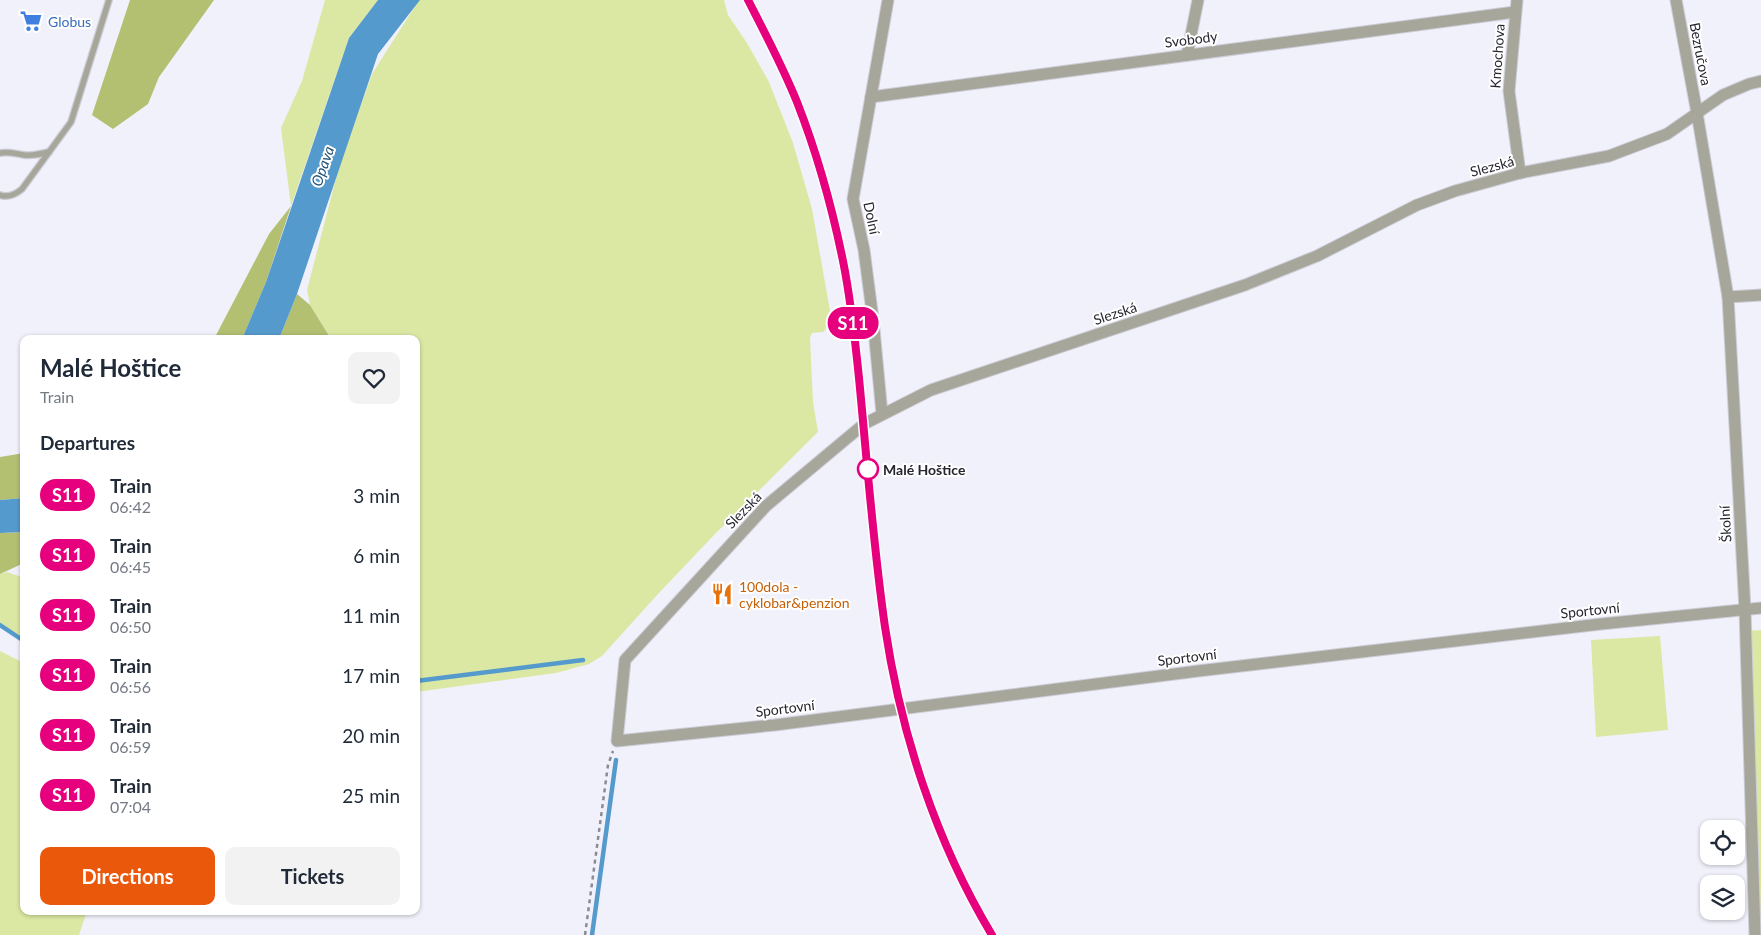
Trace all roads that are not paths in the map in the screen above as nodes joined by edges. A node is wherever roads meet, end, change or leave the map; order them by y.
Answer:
1 (109, 0) edge
2 (888, 0) edge
3 (1198, 0) edge
4 (1517, 0) edge
5 (1676, 0) edge
6 (1515, 12) junction
7 (1187, 55) junction
8 (1761, 81) edge
9 (871, 97) junction
10 (1697, 113) junction
11 (49, 152) junction
12 (0, 153) edge
13 (1520, 173) junction
14 (0, 195) edge
15 (1761, 296) edge
16 (1728, 297) junction
17 (882, 414) junction
18 (1761, 608) edge
19 (1745, 610) junction
20 (617, 741) joint
21 (1755, 935) edge

1 - 11 lane
2 - 9 street, Dolní
3 - 7 street
4 - 6 street, Kmochova
5 - 10 street, Bezručova
6 - 7 street, Svobody
6 - 13 street, Kmochova
7 - 9 street, Svobody
8 - 10 street, Slezská
9 - 17 street, Dolní
10 - 13 street, Slezská
10 - 16 street, Školní
11 - 12 lane
11 - 14 lane
13 - 17 street, Slezská
15 - 16 street
16 - 19 street, Školní
17 - 20 street, Slezská
18 - 19 street, Sportovní
19 - 20 street, Sportovní
19 - 21 street, Školní

